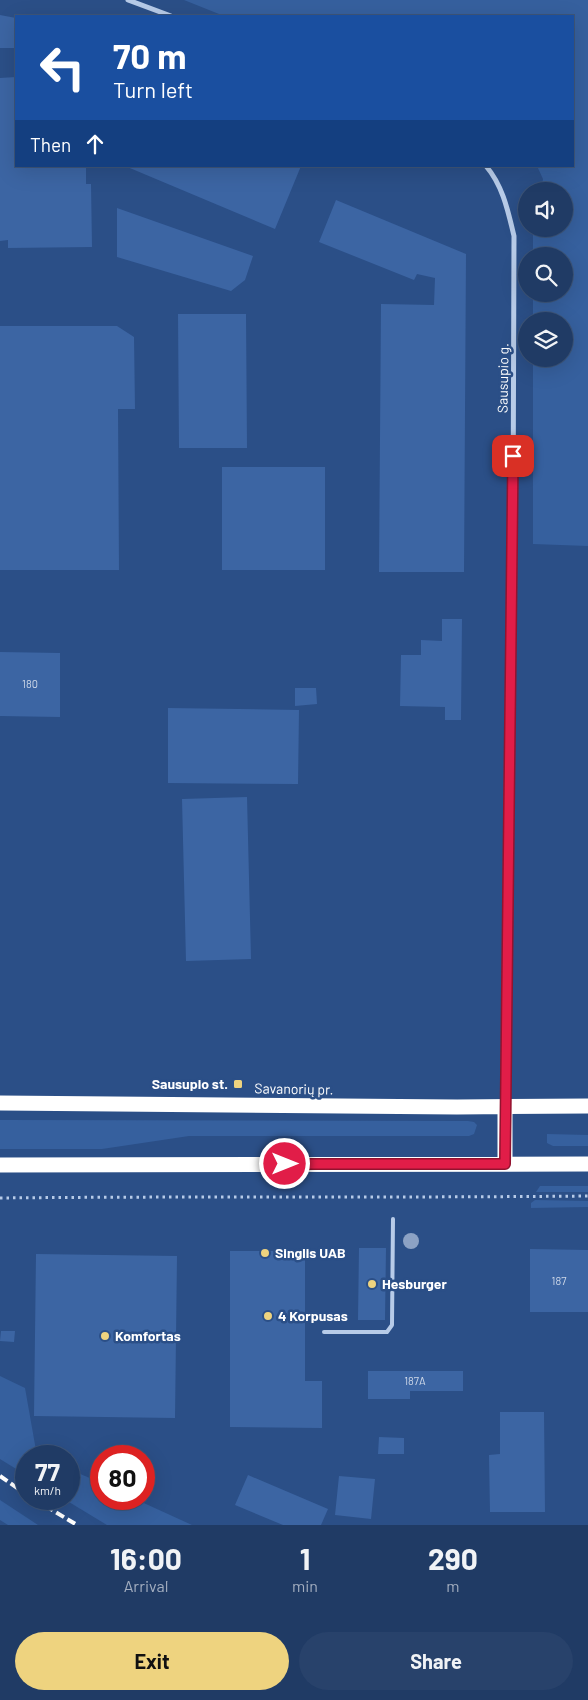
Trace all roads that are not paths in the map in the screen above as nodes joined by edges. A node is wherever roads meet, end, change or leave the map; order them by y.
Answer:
1 (128, 0) edge
2 (168, 15) edge
3 (487, 167) edge
4 (0, 1103) edge
5 (588, 1106) edge
6 (505, 1107) junction
7 (0, 1164) edge
8 (505, 1164) junction
9 (588, 1164) edge
10 (393, 1219) dead end
11 (324, 1332) dead end

1 - 2 street
3 - 6 street, Sausupio g.
4 - 6 highway, Savanorių pr.
5 - 6 highway, Savanorių pr.
6 - 8 highway
7 - 8 highway
8 - 9 highway
10 - 11 lane

